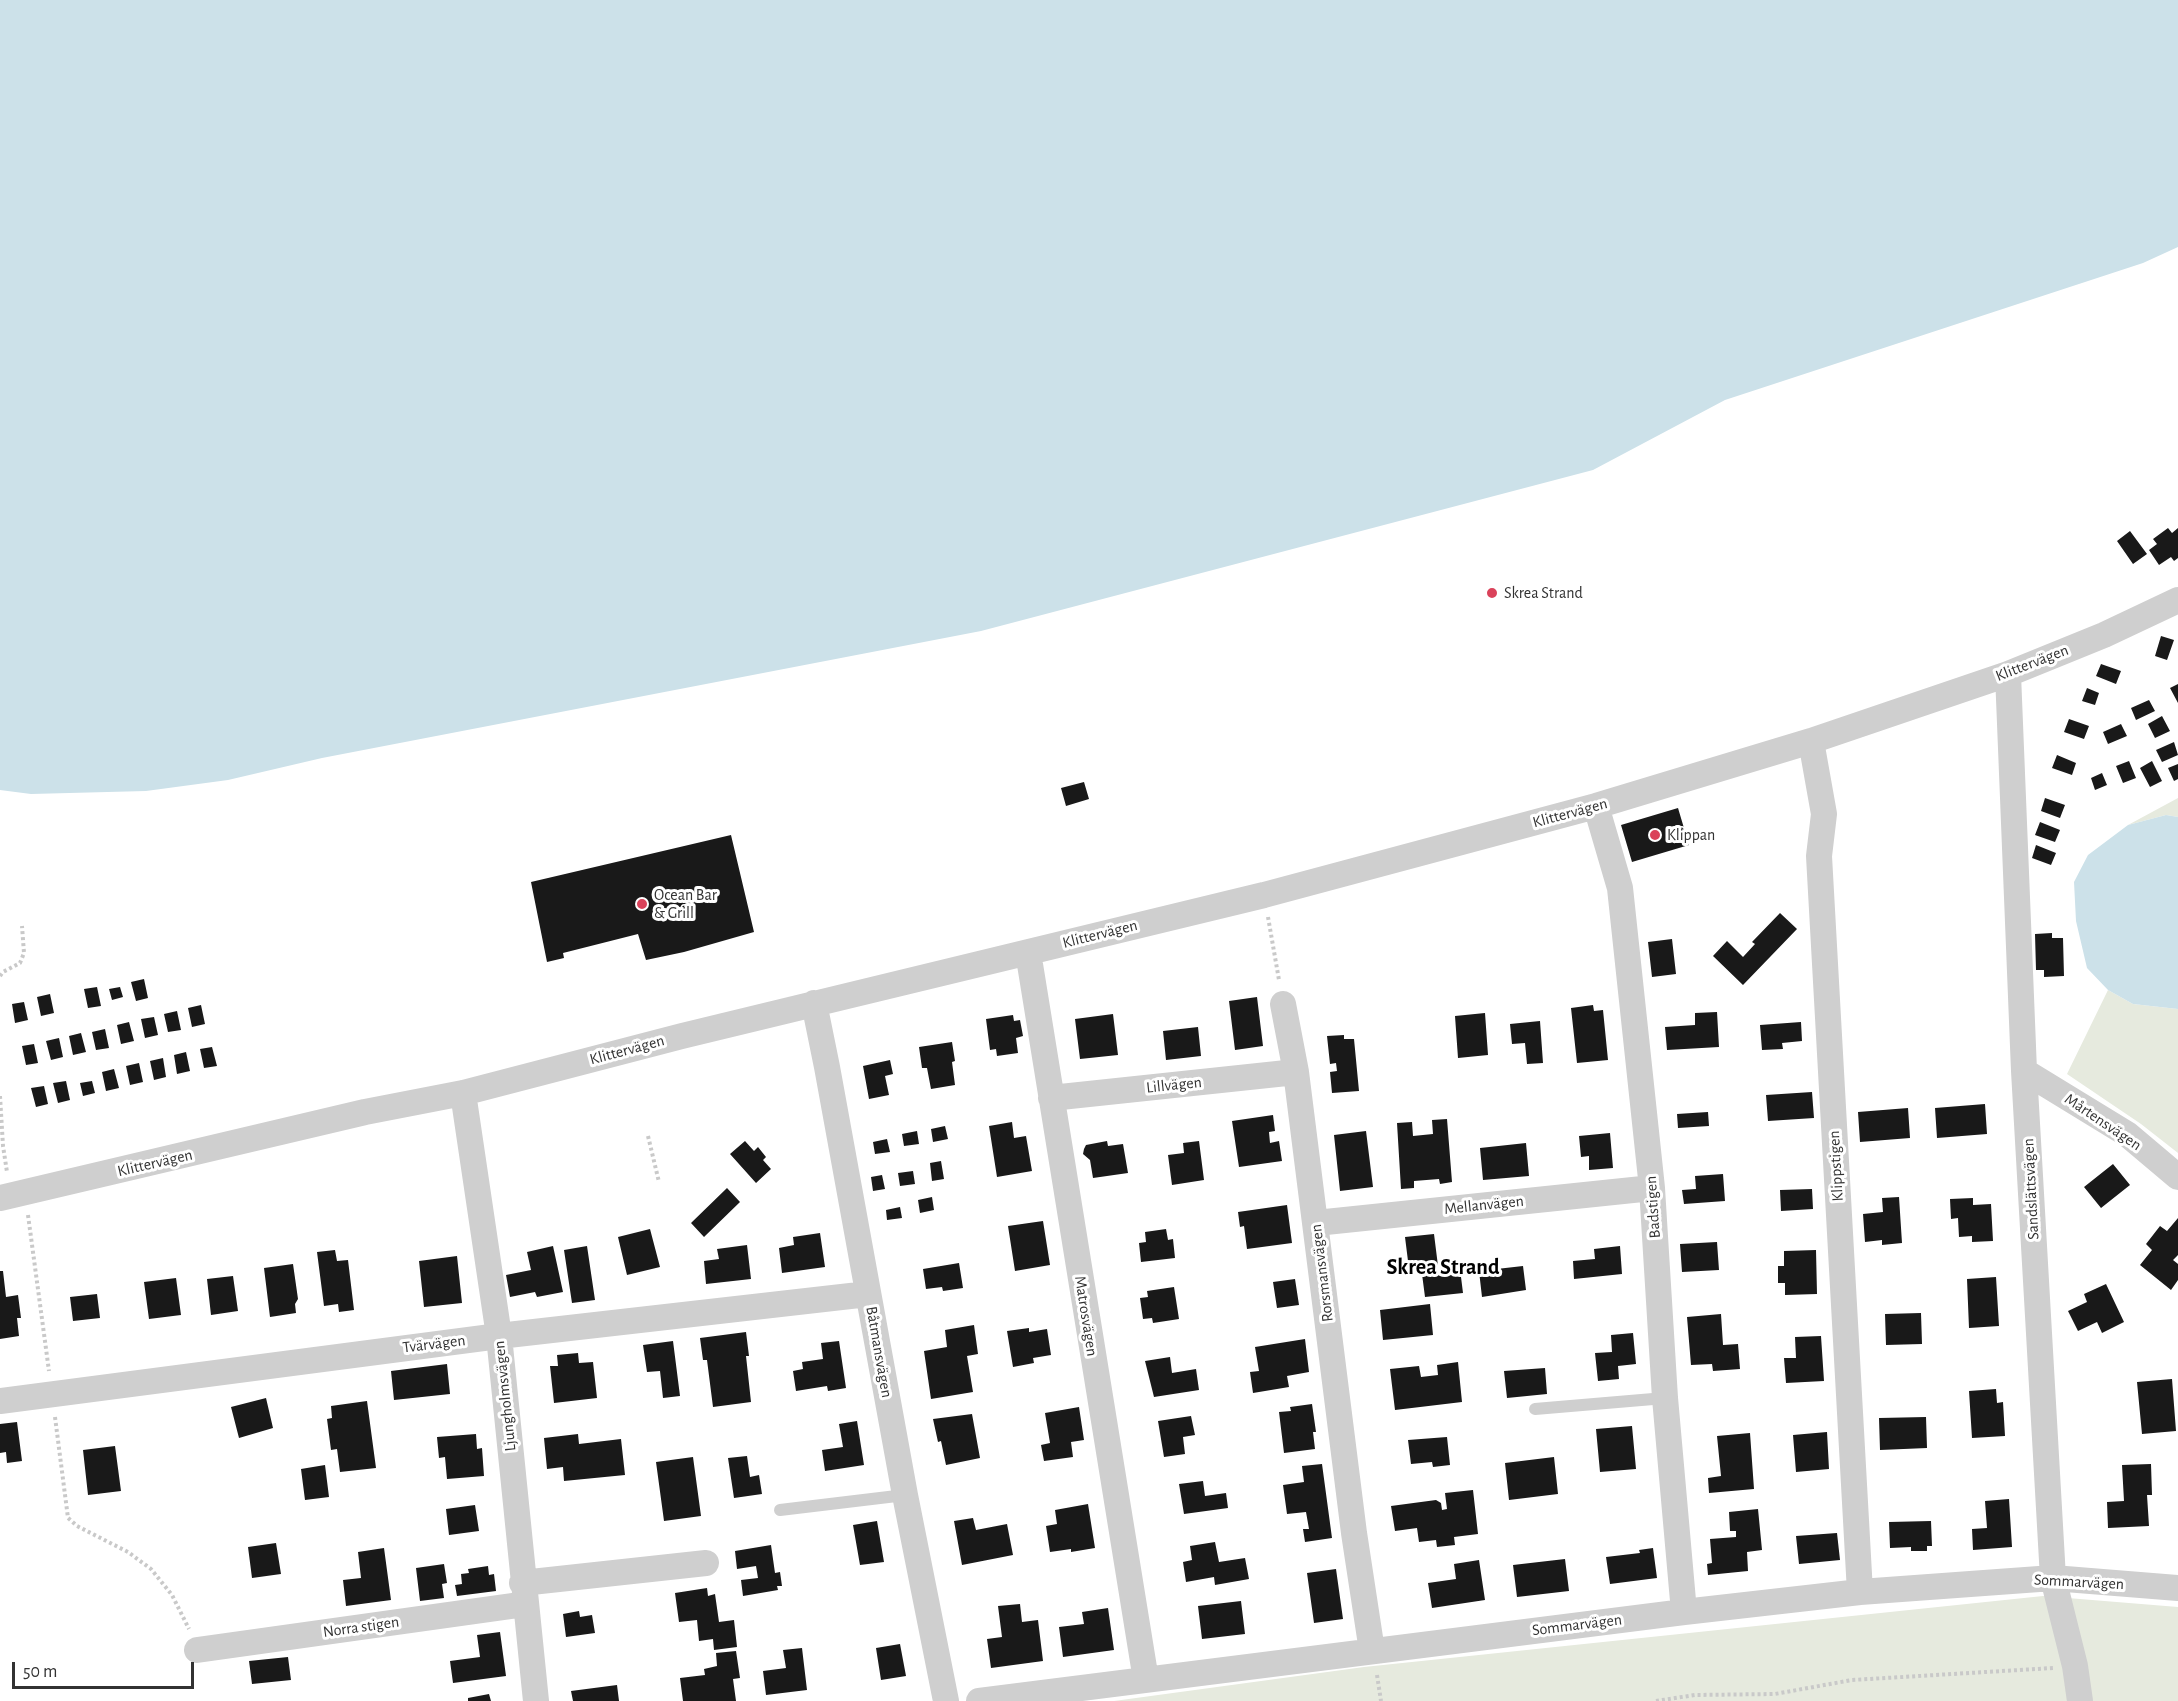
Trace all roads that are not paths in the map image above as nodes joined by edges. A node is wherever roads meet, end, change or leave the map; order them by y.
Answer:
1 (2178, 600) edge
2 (2008, 674) junction
3 (1811, 741) junction
4 (1596, 806) junction
5 (1028, 952) junction
6 (814, 1003) junction
7 (1283, 1004) road end
8 (2024, 1071) junction
9 (1296, 1072) junction
10 (463, 1093) junction
11 (1051, 1098) junction
12 (2178, 1177) edge
13 (1652, 1188) junction
14 (12, 1196) edge
15 (1316, 1222) junction
16 (868, 1294) junction
17 (499, 1336) junction
18 (1665, 1398) junction
19 (0, 1401) edge
20 (1535, 1408) dead end
21 (905, 1495) junction
22 (780, 1510) dead end
23 (706, 1563) dead end
24 (2053, 1578) junction
25 (2178, 1588) edge
26 (1860, 1592) junction
27 (524, 1594) junction
28 (1684, 1612) junction
29 (196, 1650) road end
30 (1372, 1651) junction
31 (1146, 1680) junction
32 (536, 1701) edge
33 (946, 1701) edge
34 (979, 1701) edge
35 (2080, 1701) edge

1 - 2 street, Klittervägen
2 - 3 street, Klittervägen
2 - 8 street, Sandslättsvägen
3 - 4 street, Klittervägen
3 - 26 street, Klippstigen
4 - 5 street, Klittervägen
4 - 13 street, Badstigen
5 - 6 street, Klittervägen
5 - 11 street, Matrosvägen
6 - 10 street, Klittervägen
6 - 16 street, Båtmansvägen
7 - 9 street, Rorsmansvägen
8 - 12 street, Mårtensvägen
8 - 24 street, Sandslättsvägen
9 - 11 street, Lillvägen
9 - 15 street, Rorsmansvägen
10 - 14 street, Klittervägen
10 - 17 street, Ljungholmsvägen
11 - 31 street, Matrosvägen
13 - 15 street, Mellanvägen
13 - 18 street, Badstigen
15 - 30 street, Rorsmansvägen
16 - 17 street, Tvärvägen
16 - 21 street, Båtmansvägen
17 - 19 street, Tvärvägen
17 - 27 street, Ljungholmsvägen
18 - 20 lane
18 - 28 street, Badstigen
21 - 22 lane
21 - 33 street, Båtmansvägen
23 - 27 street, Norra stigen
24 - 25 street, Sommarvägen
24 - 26 street, Sommarvägen
24 - 35 street, Sandslättsvägen
26 - 28 street, Sommarvägen
27 - 29 street, Norra stigen
27 - 32 street, Ljungholmsvägen
28 - 30 street, Sommarvägen
30 - 31 street, Sommarvägen
31 - 34 street, Sommarvägen

